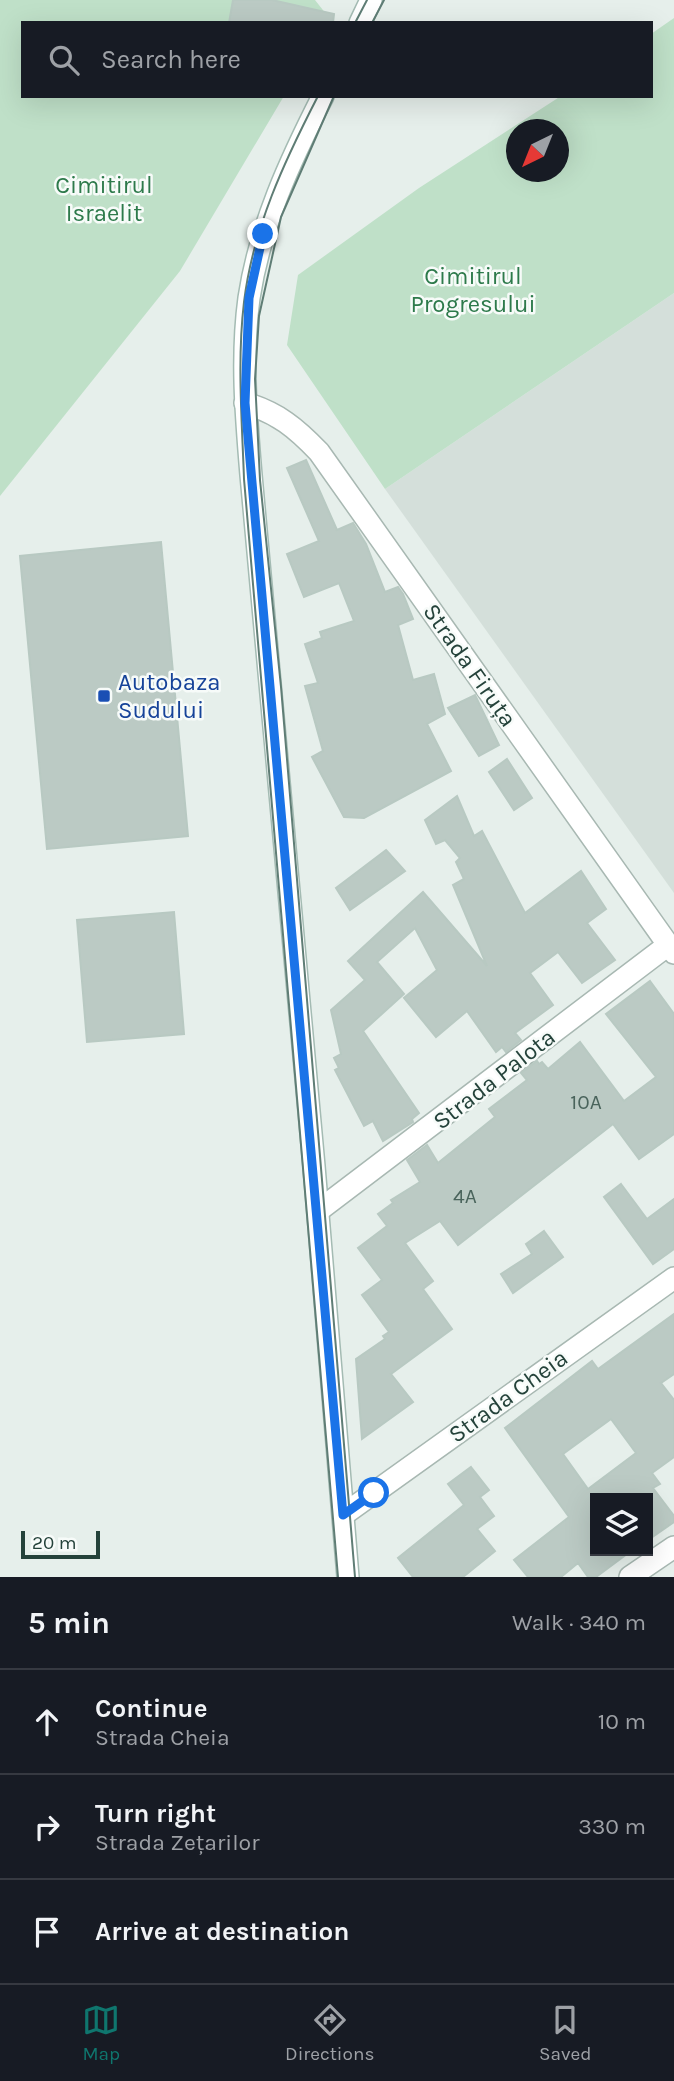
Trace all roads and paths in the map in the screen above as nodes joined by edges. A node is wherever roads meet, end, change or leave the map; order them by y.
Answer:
1 (372, 0) edge
2 (361, 21) edge
3 (322, 98) edge
4 (245, 403) junction
5 (671, 949) edge
6 (318, 1211) junction
7 (674, 1278) edge
8 (343, 1515) junction
9 (674, 1547) edge
10 (348, 1577) edge
11 (630, 1577) edge

1 - 2 street
3 - 4 street
4 - 5 street, Strada Firuța
4 - 6 street
5 - 6 street, Strada Palota
6 - 8 street
7 - 8 street, Strada Cheia
8 - 10 street
9 - 11 street

